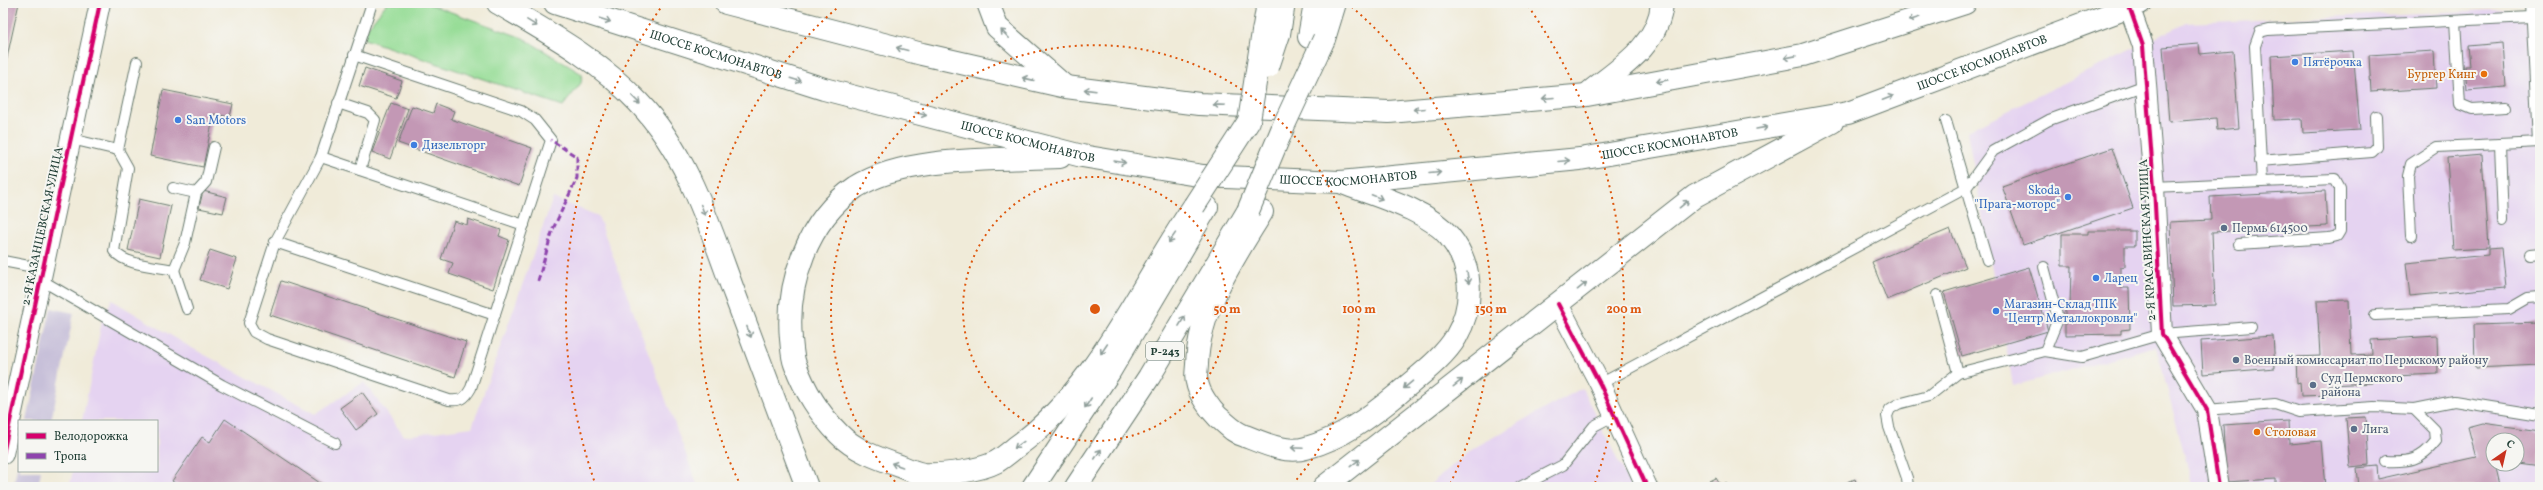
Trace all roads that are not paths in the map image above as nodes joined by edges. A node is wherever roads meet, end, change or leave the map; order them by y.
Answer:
1 (100, 3) edge
2 (372, 3) edge
3 (498, 3) edge
4 (555, 3) edge
5 (726, 3) edge
6 (988, 3) edge
7 (1268, 3) edge
8 (1284, 3) edge
9 (1315, 3) edge
10 (1335, 3) edge
11 (1662, 3) edge
12 (1965, 3) edge
13 (2531, 3) edge
14 (2135, 5) edge
15 (2531, 17) junction
16 (2455, 20) junction
17 (1271, 33) junction
18 (1316, 38) junction
19 (354, 55) junction
20 (137, 62) dead end
21 (2146, 85) junction
22 (1066, 87) junction
23 (1587, 95) junction
24 (338, 103) junction
25 (2506, 107) dead end
26 (1848, 113) junction
27 (2376, 116) dead end
28 (1946, 121) dead end
29 (71, 139) junction
30 (2539, 142) edge
31 (2500, 144) junction
32 (214, 147) dead end
33 (118, 150) junction
34 (1082, 156) junction
35 (321, 157) junction
36 (2260, 161) junction
37 (360, 170) junction
38 (1340, 182) junction
39 (2262, 182) junction
40 (2154, 187) junction
41 (173, 188) dead end
42 (1966, 188) junction
43 (196, 193) junction
44 (1200, 207) junction
45 (1255, 212) junction
46 (2503, 221) dead end
47 (524, 225) junction
48 (2411, 236) dead end
49 (275, 242) junction
50 (2239, 244) dead end
51 (3, 260) edge
52 (1987, 260) dead end
53 (2044, 267) dead end
54 (174, 270) junction
55 (42, 275) junction
56 (1937, 295) dead end
57 (2540, 297) edge
58 (1558, 304) junction
59 (187, 309) dead end
60 (2375, 314) dead end
61 (495, 315) junction
62 (2251, 327) dead end
63 (2162, 334) junction
64 (2045, 351) junction
65 (1958, 373) junction
66 (1600, 384) junction
67 (2414, 409) junction
68 (2207, 410) junction
69 (1615, 415) junction
70 (2540, 415) edge
71 (335, 443) dead end
72 (3, 454) edge
73 (2385, 461) dead end
74 (807, 487) edge
75 (1033, 487) edge
76 (1076, 487) edge
77 (1324, 487) edge
78 (1520, 487) edge
79 (1647, 487) edge
80 (1908, 487) edge
81 (2219, 487) edge

1 - 29 street, 2-Я КАЗАНЦЕВСКАЯ УЛИЦА
2 - 19 lane
3 -> 74 main road
4 -> 34 main road, ШОССЕ КОСМОНАВТОВ
22 -> 5 main road
22 -> 6 main road
7 - 17 main road
8 - 17 main road
9 - 18 main road
10 - 18 main road
11 - 23 main road
12 -> 23 main road
13 - 15 lane
14 - 21 street, 2-Я КРАСАВИНСКАЯ УЛИЦА
26 -> 14 main road, ШОССЕ КОСМОНАВТОВ
15 - 16 lane
15 - 30 lane
16 - 25 lane
16 - 36 lane
17 - 44 main road, bridge
18 - 45 main road, Р-243, bridge
19 - 24 lane
19 - 47 lane
20 - 33 lane
21 - 40 street, 2-Я КРАСАВИНСКАЯ УЛИЦА
21 - 42 lane
23 -> 22 main road
24 - 35 lane
24 - 37 lane
38 -> 26 main road, ШОССЕ КОСМОНАВТОВ
58 -> 26 main road
27 - 36 lane
28 - 42 lane
29 - 33 lane
29 - 55 street, 2-Я КАЗАНЦЕВСКАЯ УЛИЦА
30 - 31 lane
31 - 46 lane
31 - 48 lane
32 - 43 lane
33 - 54 lane
34 -> 38 main road, ШОССЕ КОСМОНАВТОВ
44 -> 34 main road
35 - 37 lane
35 - 49 lane
36 - 39 lane
37 - 47 lane
38 -> 45 main road
39 - 40 lane
39 - 50 lane
40 - 63 street, 2-Я КРАСАВИНСКАЯ УЛИЦА
41 - 43 lane
42 - 52 lane
42 - 66 lane
43 - 54 lane
44 -> 75 main road, Р-243
76 -> 45 main road, Р-243
47 - 61 lane
49 - 61 lane
49 - 61 lane
51 - 55 lane
53 - 64 lane
54 - 59 lane
55 - 71 lane
55 - 72 street, 2-Я КАЗАНЦЕВСКАЯ УЛИЦА
56 - 65 lane
57 - 60 lane
58 - 66 street
77 -> 58 main road
62 - 63 lane
63 - 64 lane
63 - 68 street, 2-Я КРАСАВИНСКАЯ УЛИЦА
64 - 65 lane
65 - 80 lane
66 - 69 street
67 - 68 lane
67 - 70 lane
67 - 73 lane
68 - 81 street, 2-Я КРАСАВИНСКАЯ УЛИЦА
69 - 78 lane
69 - 79 street

